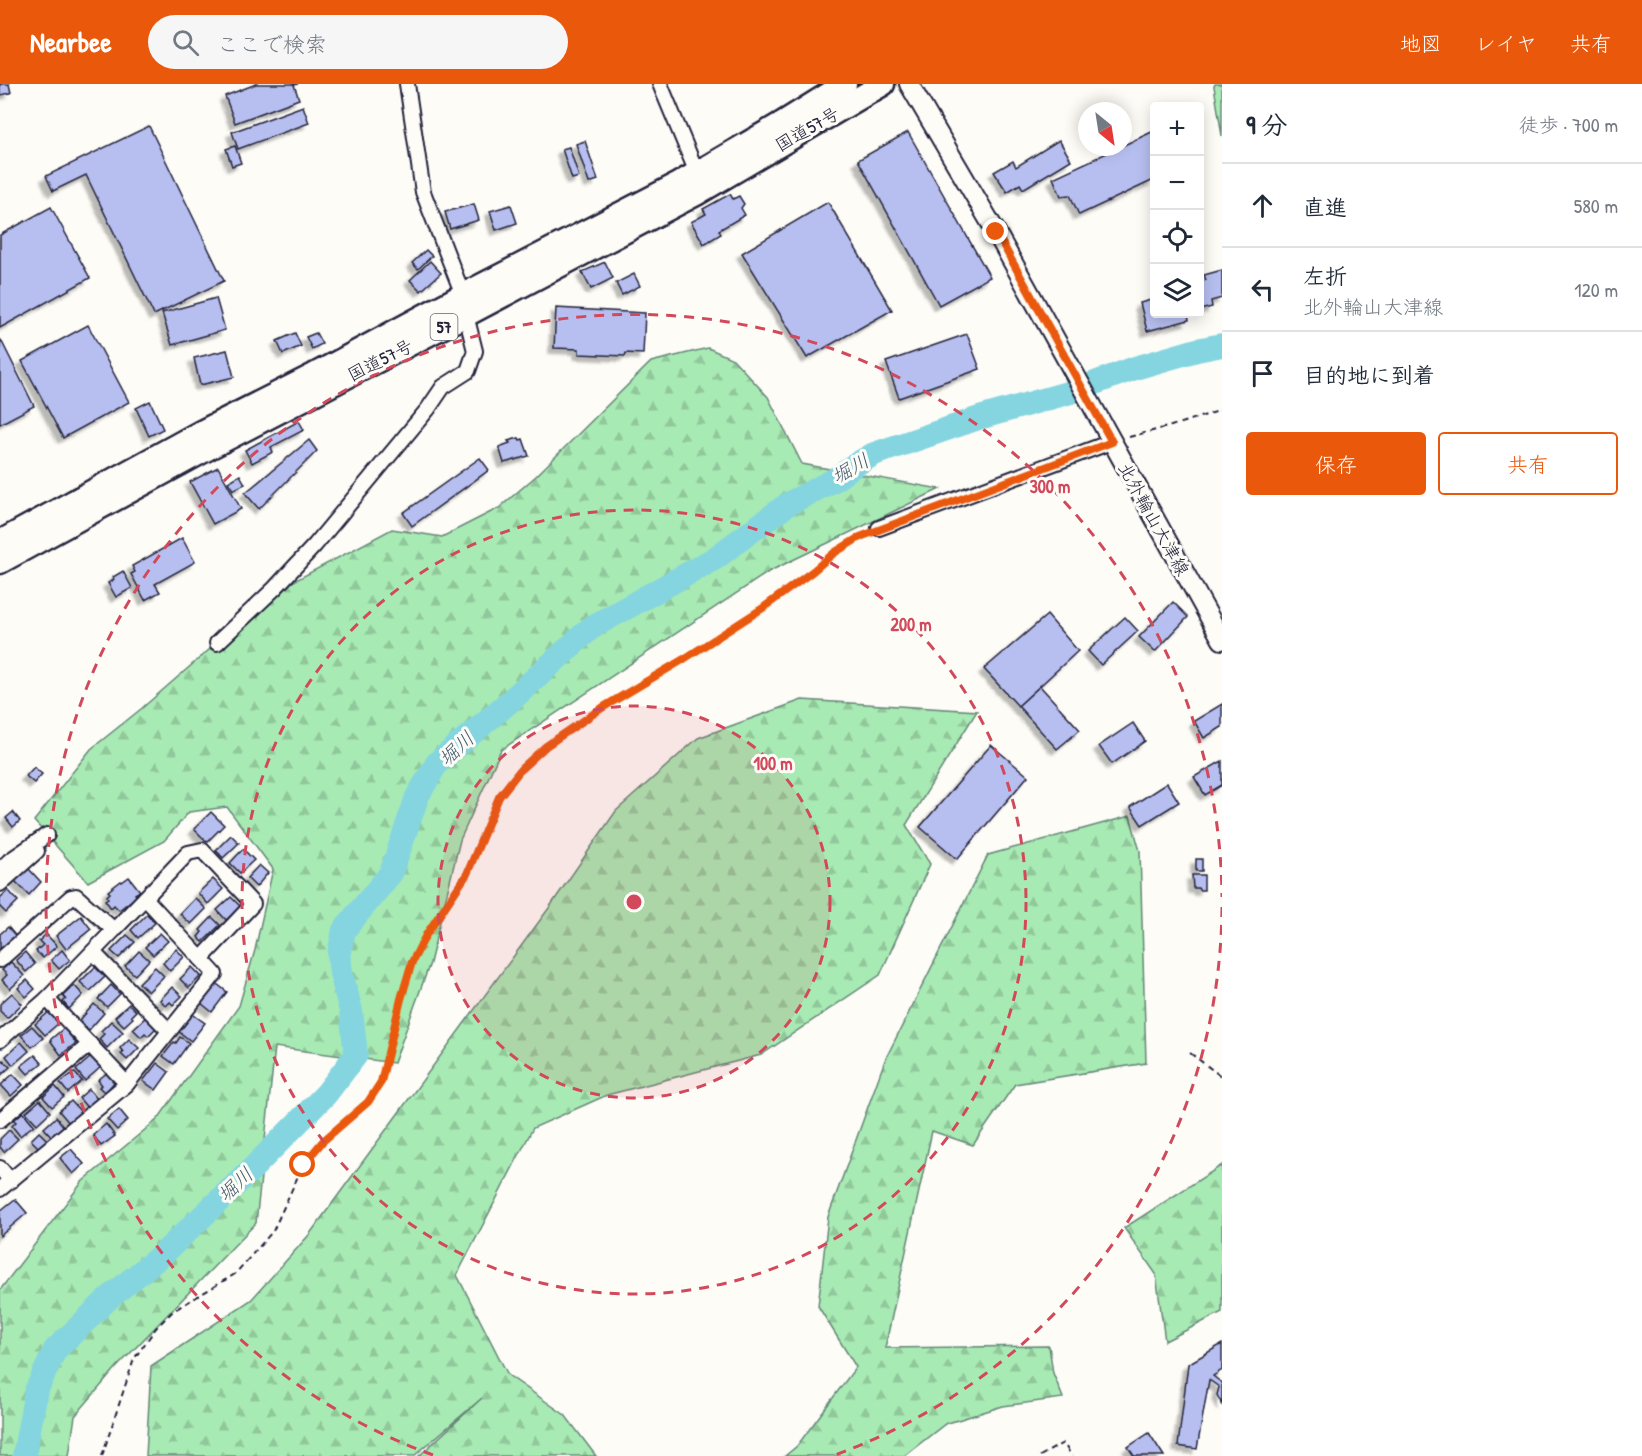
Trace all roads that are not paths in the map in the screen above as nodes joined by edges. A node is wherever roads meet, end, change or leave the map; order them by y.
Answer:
1 (407, 84) edge
2 (660, 84) edge
3 (845, 84) edge
4 (883, 84) edge
5 (909, 84) edge
6 (697, 173) junction
7 (465, 305) junction
8 (1112, 442) junction
9 (879, 528) road end
10 (0, 542) edge
11 (0, 562) edge
12 (1222, 640) edge
13 (217, 643) dead end
14 (47, 835) dead end
15 (38, 850) dead end
16 (0, 870) edge
17 (0, 884) edge
18 (145, 898) junction
19 (114, 930) junction
20 (93, 952) junction
21 (201, 959) junction
22 (0, 960) edge
23 (47, 999) junction
24 (170, 1031) junction
25 (0, 1040) edge
26 (90, 1044) junction
27 (127, 1084) junction
28 (0, 1120) edge
29 (0, 1168) edge
30 (5, 1185) edge

1 - 7 street
2 - 6 street
3 - 6 highway, 国道57号 / 57
4 - 7 highway, 国道57号 / 57
5 - 8 main road, 北外輪山大津線
6 - 7 highway, 国道57号 / 57
7 - 10 highway, 国道57号 / 57
7 - 11 highway, 国道57号 / 57
7 - 13 street
8 - 9 street
8 - 12 main road, 北外輪山大津線
14 - 16 street
15 - 17 street
18 - 19 street
18 - 21 street
18 - 21 street
19 - 20 street
19 - 22 street
20 - 23 street
20 - 24 street
21 - 24 street
23 - 25 street
23 - 26 street
24 - 27 street
26 - 27 street
26 - 28 street
27 - 30 street
29 - 30 street

